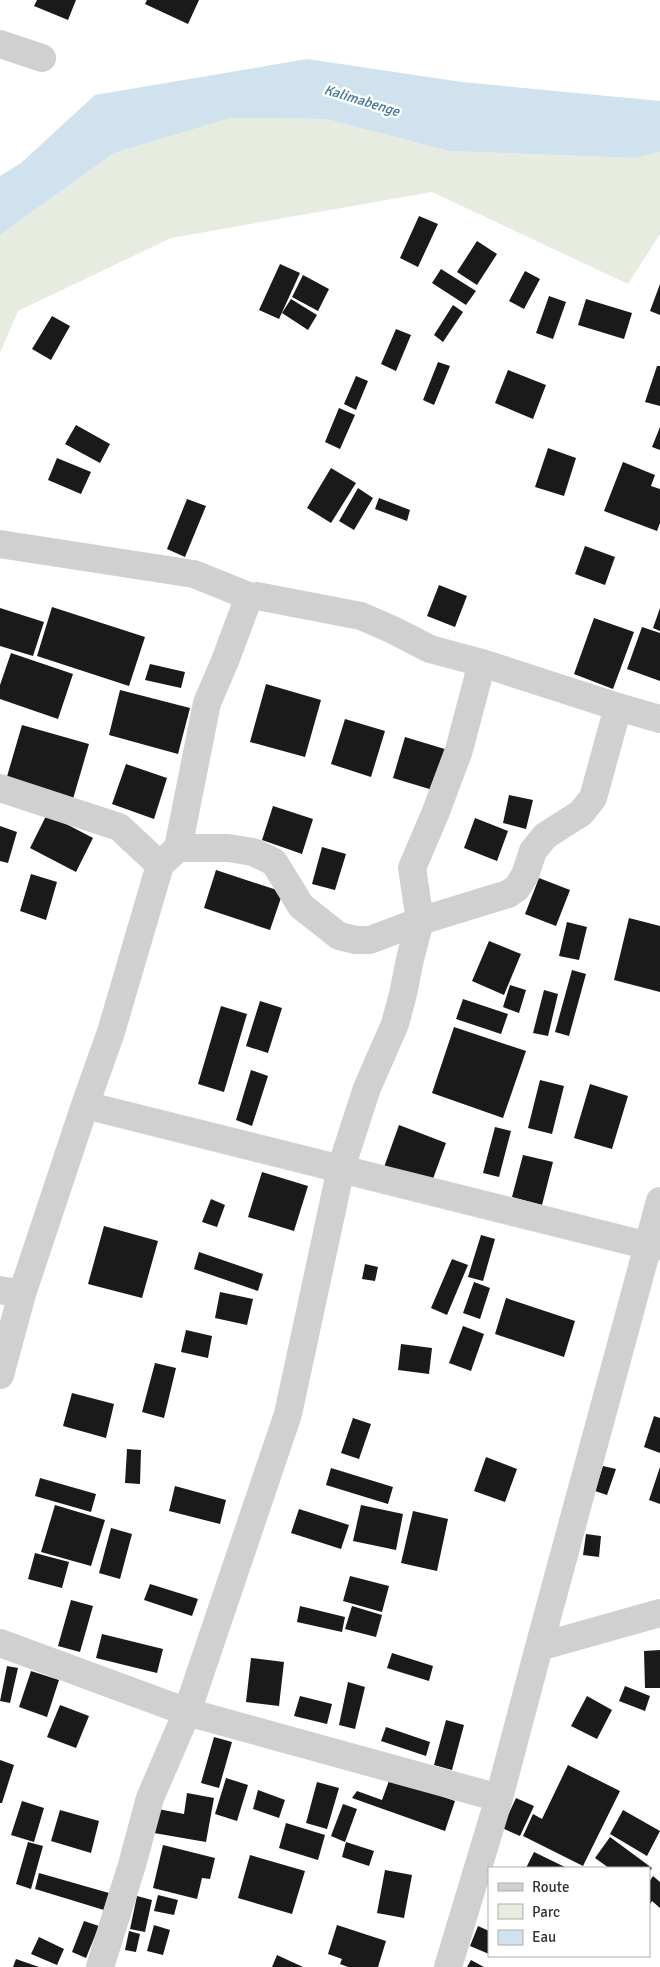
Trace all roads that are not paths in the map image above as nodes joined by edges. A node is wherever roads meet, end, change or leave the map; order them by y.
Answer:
1 (0, 44) edge
2 (42, 58) dead end
3 (0, 544) edge
4 (251, 596) junction
5 (482, 663) junction
6 (618, 707) junction
7 (660, 719) edge
8 (0, 788) edge
9 (169, 857) junction
10 (420, 921) junction
11 (85, 1104) junction
12 (341, 1168) junction
13 (660, 1201) edge
14 (654, 1246) edge
15 (11, 1292) edge
16 (0, 1375) edge
17 (660, 1613) edge
18 (0, 1643) edge
19 (538, 1647) junction
20 (187, 1712) junction
21 (499, 1798) junction
22 (100, 1967) edge
23 (448, 1967) edge

1 - 2 street
3 - 4 street
4 - 5 street
4 - 9 street
5 - 6 street
5 - 10 street
6 - 7 street
6 - 10 street
8 - 9 street
9 - 10 street
9 - 11 street
10 - 12 street
11 - 12 street
11 - 15 street
12 - 14 street
12 - 20 street
13 - 14 street
14 - 19 street
15 - 16 street
17 - 19 street
18 - 20 street
19 - 21 street
20 - 21 street
20 - 22 street
21 - 23 street

